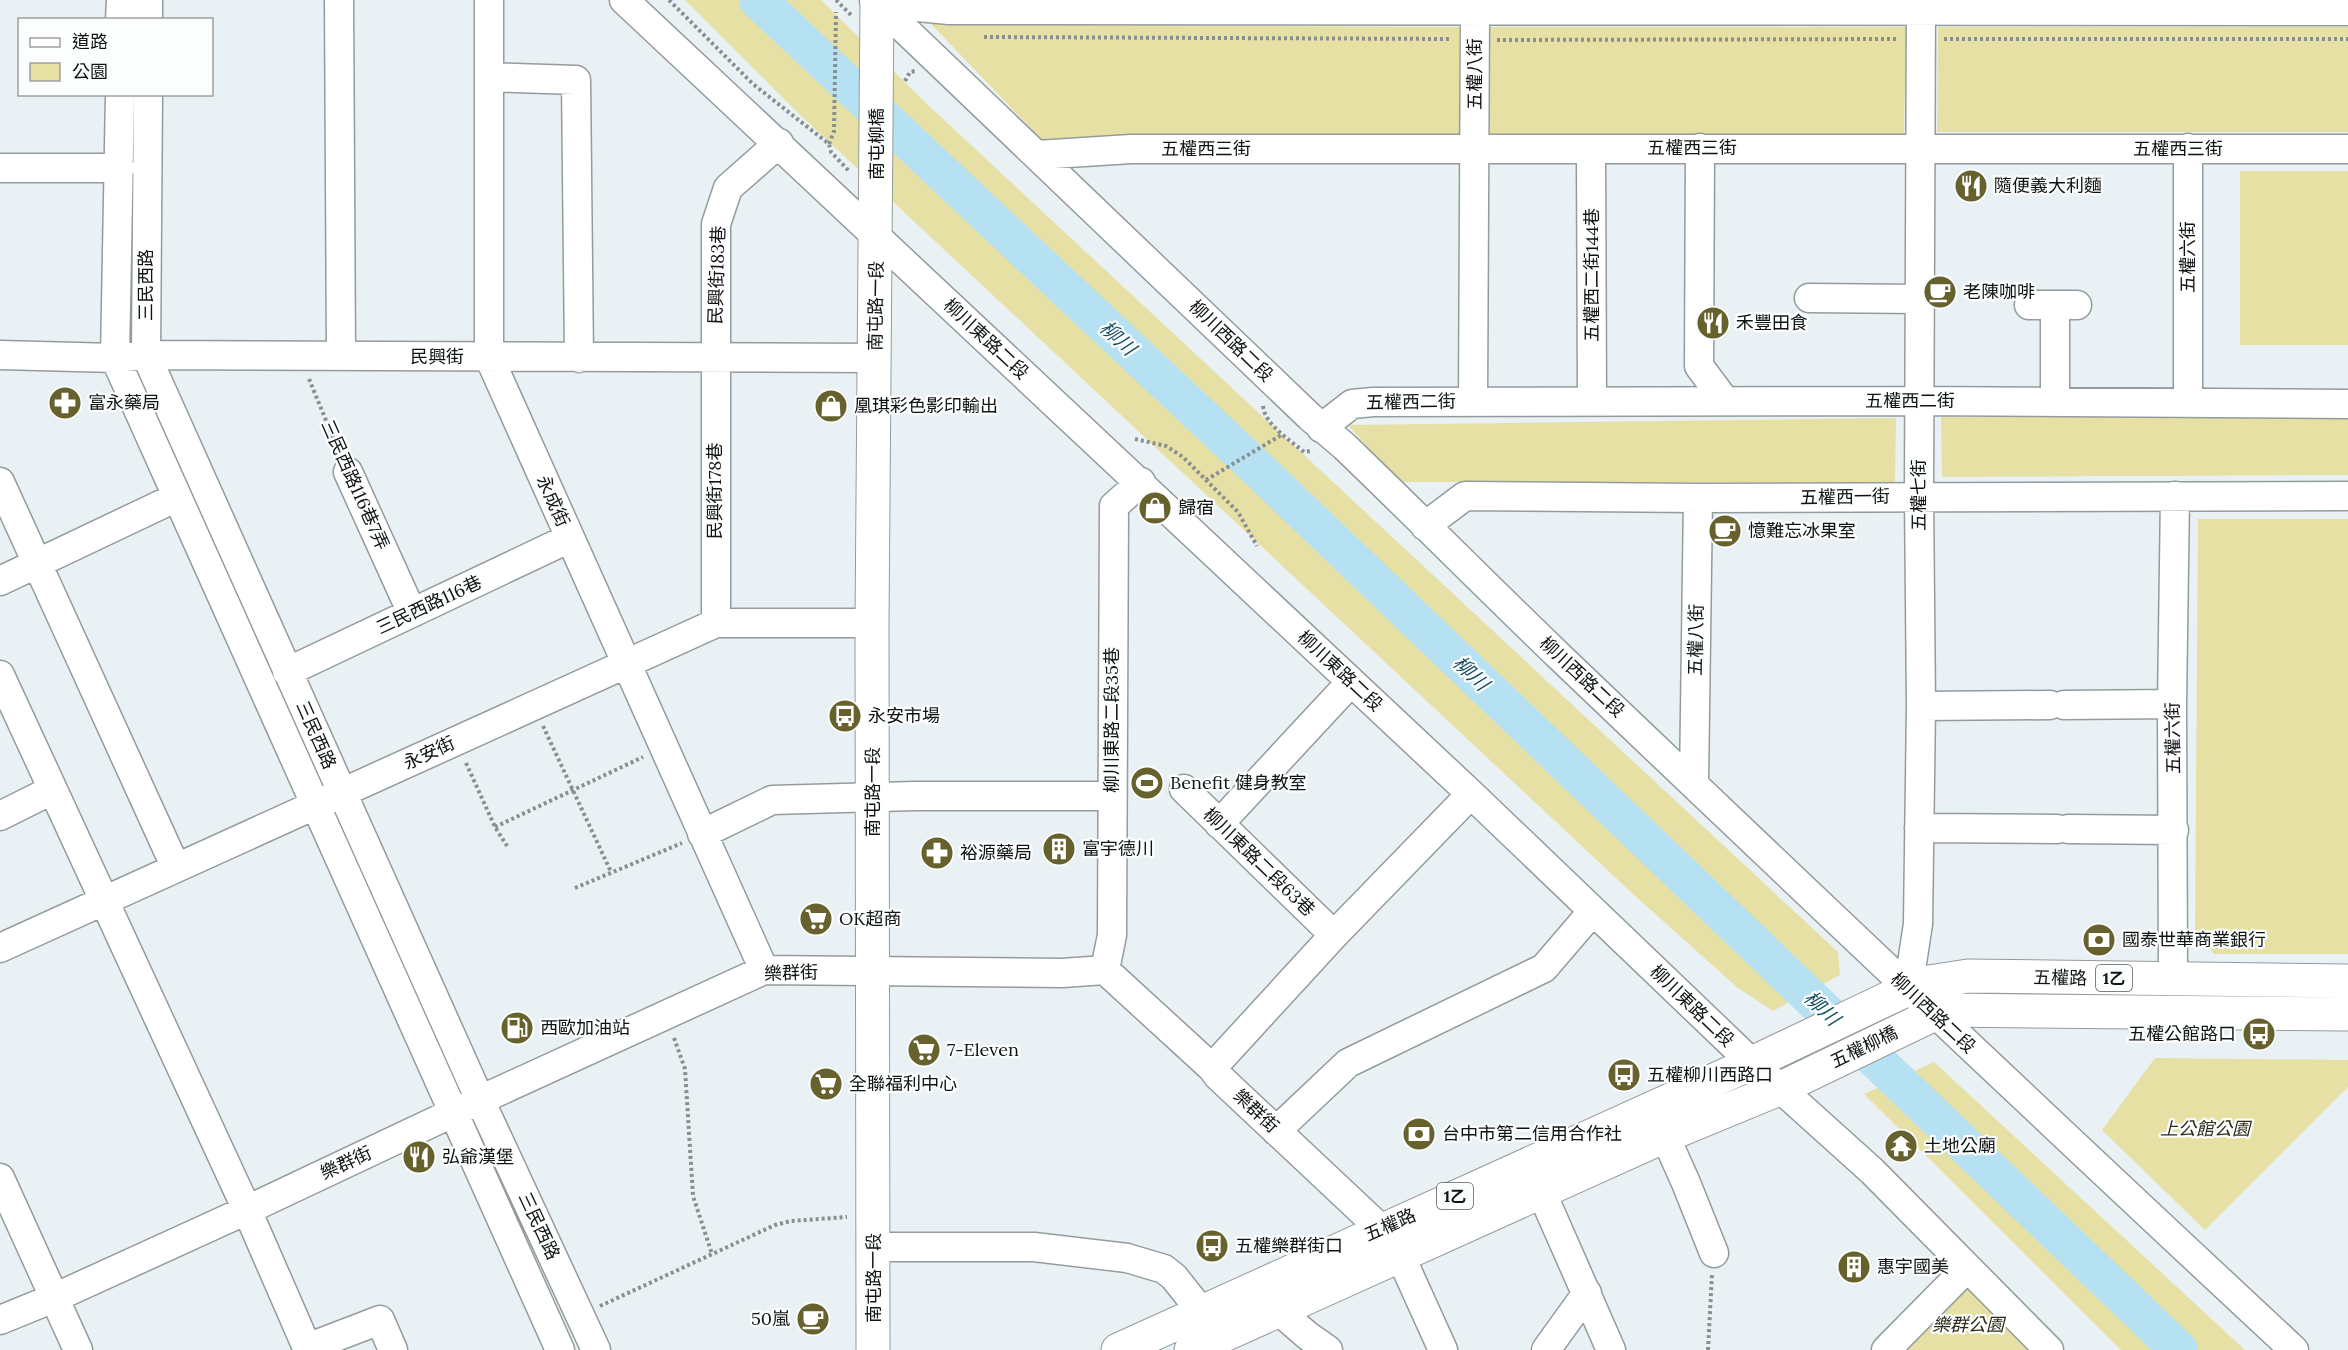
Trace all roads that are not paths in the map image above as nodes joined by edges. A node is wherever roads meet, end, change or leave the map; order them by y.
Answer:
1 (121, 0) edge
2 (148, 0) edge
3 (339, 0) edge
4 (489, 0) edge
5 (624, 0) edge
6 (876, 1) edge
7 (1220, 5) edge
8 (1377, 5) edge
9 (1478, 6) edge
10 (1921, 6) edge
11 (2213, 6) edge
12 (2348, 11) edge
13 (120, 18) edge
14 (148, 18) edge
15 (489, 77) junction
16 (120, 96) edge
17 (148, 96) edge
18 (779, 144) junction
19 (1700, 148) junction
20 (2188, 148) junction
21 (1474, 149) junction
22 (1591, 149) junction
23 (1921, 149) junction
24 (2348, 149) edge
25 (1037, 155) junction
26 (0, 168) edge
27 (120, 168) junction
28 (877, 235) junction
29 (1809, 298) dead end
30 (1920, 299) junction
31 (2054, 305) dead end
32 (0, 355) edge
33 (146, 355) junction
34 (341, 356) junction
35 (489, 357) junction
36 (115, 358) junction
37 (579, 358) junction
38 (714, 358) junction
39 (875, 358) junction
40 (1473, 401) junction
41 (1592, 401) junction
42 (1725, 401) junction
43 (1919, 401) junction
44 (2055, 402) junction
45 (2188, 402) junction
46 (2348, 404) edge
47 (1318, 439) junction
48 (348, 472) road end
49 (0, 482) edge
50 (1141, 483) junction
51 (1919, 496) junction
52 (2175, 496) junction
53 (2348, 496) edge
54 (177, 497) junction
55 (1698, 498) junction
56 (1425, 526) junction
57 (570, 538) junction
58 (36, 563) junction
59 (0, 581) edge
60 (412, 613) junction
61 (716, 623) junction
62 (872, 623) junction
63 (627, 664) junction
64 (287, 672) junction
65 (0, 675) edge
66 (1351, 682) junction
67 (2172, 704) junction
68 (1921, 706) junction
69 (1694, 782) junction
70 (1184, 789) dead end
71 (52, 790) junction
72 (342, 793) junction
73 (1471, 794) junction
74 (1112, 796) junction
75 (873, 798) junction
76 (315, 806) junction
77 (0, 816) edge
78 (1219, 824) junction
79 (1919, 828) junction
80 (2174, 830) junction
81 (702, 834) junction
82 (176, 868) junction
83 (103, 901) junction
84 (1592, 912) junction
85 (1335, 935) junction
86 (0, 948) edge
87 (764, 970) junction
88 (1105, 970) junction
89 (873, 973) junction
90 (2173, 979) junction
91 (2348, 981) edge
92 (1895, 995) junction
93 (2348, 1014) edge
94 (1920, 1020) junction
95 (1793, 1043) joint
96 (1752, 1063) junction
97 (1212, 1068) junction
98 (1821, 1068) joint
99 (1779, 1089) junction
100 (480, 1100) junction
101 (453, 1113) junction
102 (1276, 1131) junction
103 (1665, 1136) junction
104 (0, 1178) edge
105 (1541, 1191) junction
106 (247, 1210) junction
107 (874, 1231) junction
108 (1390, 1242) junction
109 (1714, 1253) road end
110 (1966, 1268) junction
111 (1587, 1293) junction
112 (54, 1298) junction
113 (1278, 1310) junction
114 (1201, 1311) junction
115 (0, 1320) edge
116 (1211, 1346) edge
117 (308, 1349) edge
118 (78, 1350) edge
119 (393, 1350) edge
120 (560, 1350) edge
121 (596, 1350) edge
122 (873, 1350) edge
123 (1118, 1350) edge
124 (1328, 1350) edge
125 (1443, 1350) edge
126 (1546, 1350) edge
127 (1611, 1350) edge
128 (1886, 1350) edge
129 (2049, 1350) edge
130 (2294, 1350) edge

1 - 13 street
2 - 14 street
3 - 34 street
4 - 15 street, 永成街
5 - 18 street, 柳川東路二段
6 - 7 street
6 - 25 street, 柳川西路二段
6 - 28 main road, 南屯柳橋
7 - 8 street
8 - 9 street
9 - 10 street
9 - 21 street, 五權八街
10 - 11 street
10 - 23 street, 五權七街
11 - 12 street
15 - 35 street, 永成街
15 - 37 street
16 - 27 street, 三民西路
17 - 33 street, 三民西路
18 - 28 street, 柳川東路二段
18 - 38 street, 民興街183巷
19 - 22 street, 五權西三街
19 - 23 street, 五權西三街
19 - 42 street
20 - 23 street, 五權西三街
20 - 24 street, 五權西三街
20 - 45 street, 五權六街
21 - 22 street, 五權西三街
21 - 25 street, 五權西三街
21 - 40 street, 五權西二街
22 - 41 street, 五權西二街144巷
23 - 30 street, 五權七街
25 - 47 street, 柳川西路二段
26 - 27 street
27 - 36 street, 三民西路
28 - 39 main road, 南屯路一段
28 - 50 street, 柳川東路二段
29 - 30 street
30 - 43 street, 五權七街
31 - 44 street
32 - 36 street, 民興街
33 - 34 street, 民興街
33 - 36 street, 民興街
33 - 64 street, 三民西路
34 - 35 street, 民興街
35 - 37 street, 民興街
35 - 57 street, 永成街
36 - 54 street, 三民西路
37 - 38 street, 民興街
38 - 39 street, 民興街
38 - 61 street, 民興街178巷
39 - 62 main road, 南屯路一段
40 - 41 street, 五權西二街
40 - 47 street, 五權西二街
41 - 42 street, 五權西二街
42 - 43 street, 五權西二街
43 - 44 street, 五權西二街
43 - 51 street, 五權七街
44 - 45 street, 五權西二街
45 - 46 street, 五權西二街
47 - 56 street, 柳川西路二段
48 - 60 street, 三民西路116巷7弄
49 - 58 street
50 - 66 street, 柳川東路二段
50 - 74 street, 柳川東路二段35巷
51 - 52 street, 五權西一街
51 - 55 street, 五權西一街
51 - 68 street, 五權七街
52 - 53 street, 五權西一街
52 - 67 street, 五權六街
54 - 58 street
54 - 76 street, 三民西路
55 - 56 street, 五權西一街
55 - 69 street, 五權八街
56 - 69 street, 柳川西路二段
57 - 60 street, 三民西路116巷
57 - 63 street, 永成街
58 - 59 street
58 - 82 street
60 - 64 street, 三民西路116巷
61 - 62 street, 永安街
61 - 63 street, 永安街
62 - 75 main road, 南屯路一段
63 - 72 street, 永安街
63 - 81 street, 永成街
64 - 72 street, 三民西路
65 - 71 street
66 - 73 street, 柳川東路二段
66 - 78 street
67 - 68 street
67 - 80 street, 五權六街
68 - 79 street, 五權七街
69 - 92 street, 柳川西路二段
70 - 78 street, 柳川東路二段63巷
71 - 77 street
71 - 83 street
72 - 76 street, 永安街
72 - 100 street, 三民西路
73 - 84 street, 柳川東路二段
73 - 85 street
74 - 75 street
74 - 88 street, 柳川東路二段35巷
75 - 81 street
75 - 89 main road, 南屯路一段
76 - 82 street, 永安街
76 - 101 street, 三民西路
78 - 85 street, 柳川東路二段63巷
79 - 80 street
79 - 92 street, 五權七街
80 - 90 street, 五權六街
81 - 87 street, 永成街
82 - 83 street, 永安街
83 - 86 street, 永安街
83 - 106 street
84 - 96 street, 柳川東路二段
84 - 102 street
85 - 97 street
87 - 89 street, 樂群街
87 - 100 street, 樂群街
88 - 89 street, 樂群街
88 - 97 street, 樂群街
89 - 107 main road, 南屯路一段
90 - 91 main road, 五權路 / 1乙
90 - 92 main road, 五權路 / 1乙
92 - 94 street, 柳川西路二段
92 - 95 main road, 五權柳橋 / 1乙
93 - 94 main road, 五權路 / 1乙
94 - 98 main road, 五權柳橋 / 1乙
94 - 130 street, 柳川西路二段
95 - 96 main road, 五權路 / 1乙
96 - 99 street, 柳川東路二段
96 - 108 main road, 五權路 / 1乙
97 - 102 street, 樂群街
98 - 99 main road, 五權路 / 1乙
99 - 103 main road, 五權路 / 1乙
99 - 110 street, 柳川東路二段
100 - 101 street, 樂群街
100 - 121 street, 三民西路
101 - 106 street, 樂群街
101 - 120 street, 三民西路
102 - 108 street, 樂群街
103 - 105 main road, 五權路 / 1乙
103 - 109 street
104 - 112 street
105 - 108 main road, 五權路 / 1乙
105 - 111 street
106 - 112 street, 樂群街
106 - 117 street
107 - 114 street
107 - 122 main road, 南屯路一段
108 - 113 main road, 五權路 / 1乙
108 - 114 main road, 五權路 / 1乙
108 - 125 street, 樂群街
110 - 128 street
110 - 129 street, 柳川東路二段
111 - 126 street
111 - 127 street
112 - 115 street, 樂群街
112 - 118 street
113 - 116 main road, 五權路 / 1乙
113 - 124 street
114 - 123 main road, 五權路 / 1乙
117 - 119 street

